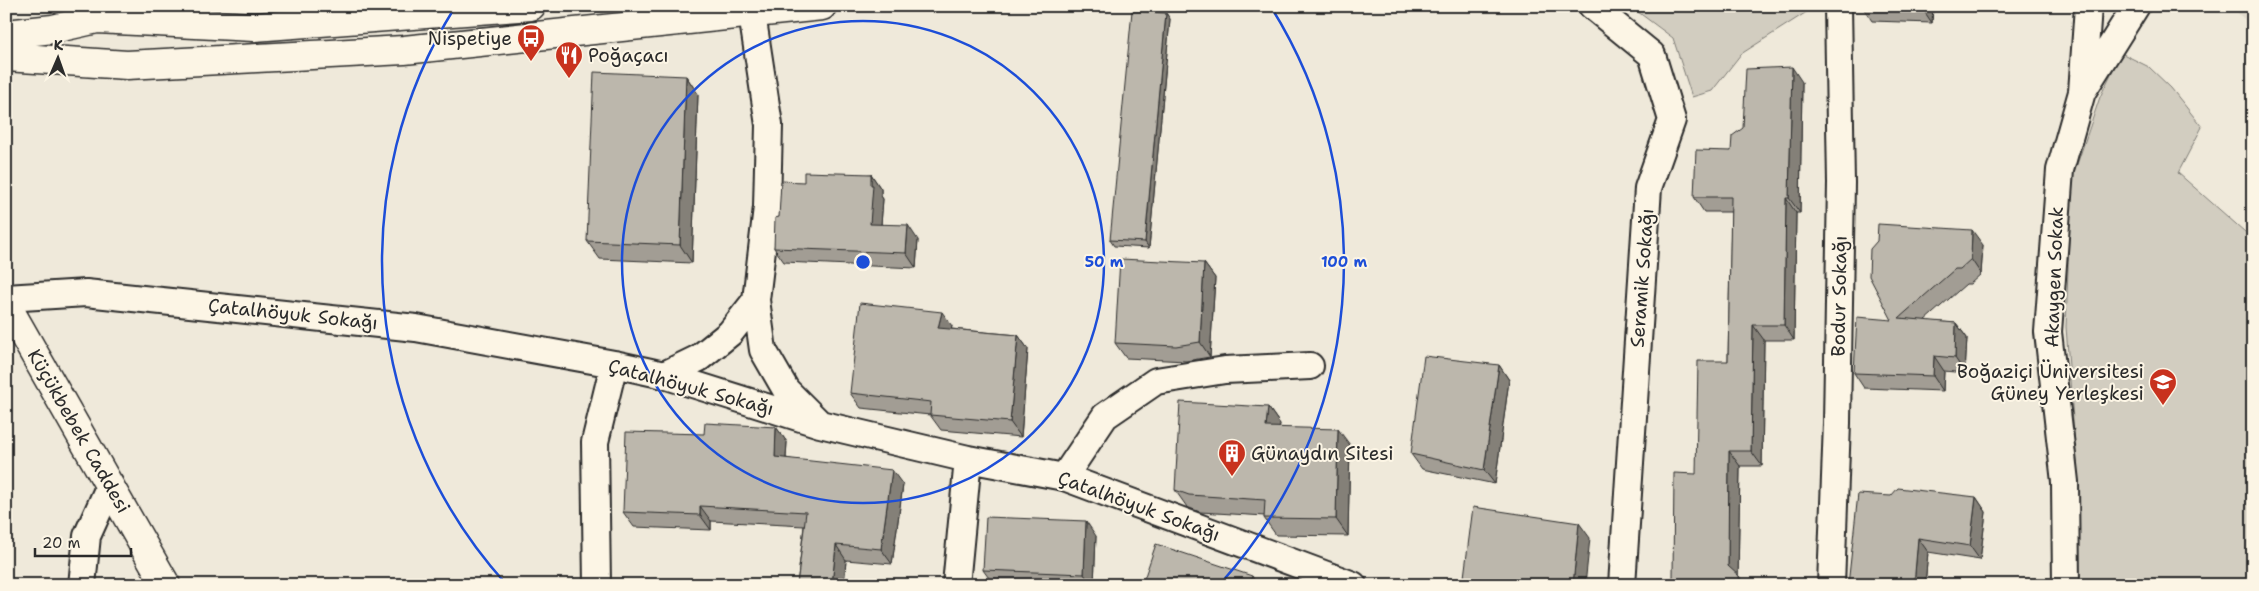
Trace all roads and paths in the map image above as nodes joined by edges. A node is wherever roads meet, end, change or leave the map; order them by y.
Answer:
1 (531, 6) edge
2 (822, 6) edge
3 (1592, 6) edge
4 (1838, 6) edge
5 (2088, 6) edge
6 (2136, 6) edge
7 (104, 13) edge
8 (752, 14) junction
9 (6, 34) edge
10 (6, 57) edge
11 (2082, 92) junction
12 (6, 298) edge
13 (756, 300) junction
14 (6, 304) edge
15 (614, 364) junction
16 (1310, 366) dead end
17 (664, 375) junction
18 (820, 424) junction
19 (968, 459) junction
20 (1064, 477) junction
21 (110, 485) junction
22 (82, 585) edge
23 (166, 585) edge
24 (596, 585) edge
25 (956, 585) edge
26 (1353, 585) edge
27 (1622, 585) edge
28 (1832, 585) edge
29 (2066, 585) edge

1 - 7 main road
2 - 8 main road
3 - 27 street, Seramik Sokağı
4 - 28 street, Bodur Sokağı
5 - 11 street
6 - 11 street
7 - 9 main road
8 - 10 main road
8 - 13 street
11 - 29 street, Akaygen Sokak
12 - 15 street, Çatalhöyuk Sokağı
13 - 17 street
13 - 18 street
14 - 21 main road, Küçükbebek Caddesi
15 - 17 street, Çatalhöyuk Sokağı
15 - 24 street
16 - 20 street
17 - 18 street, Çatalhöyuk Sokağı
18 - 19 street, Çatalhöyuk Sokağı
19 - 20 street, Çatalhöyuk Sokağı
19 - 25 street
20 - 26 street, Çatalhöyuk Sokağı
21 - 22 street
21 - 23 main road, Küçükbebek Caddesi

